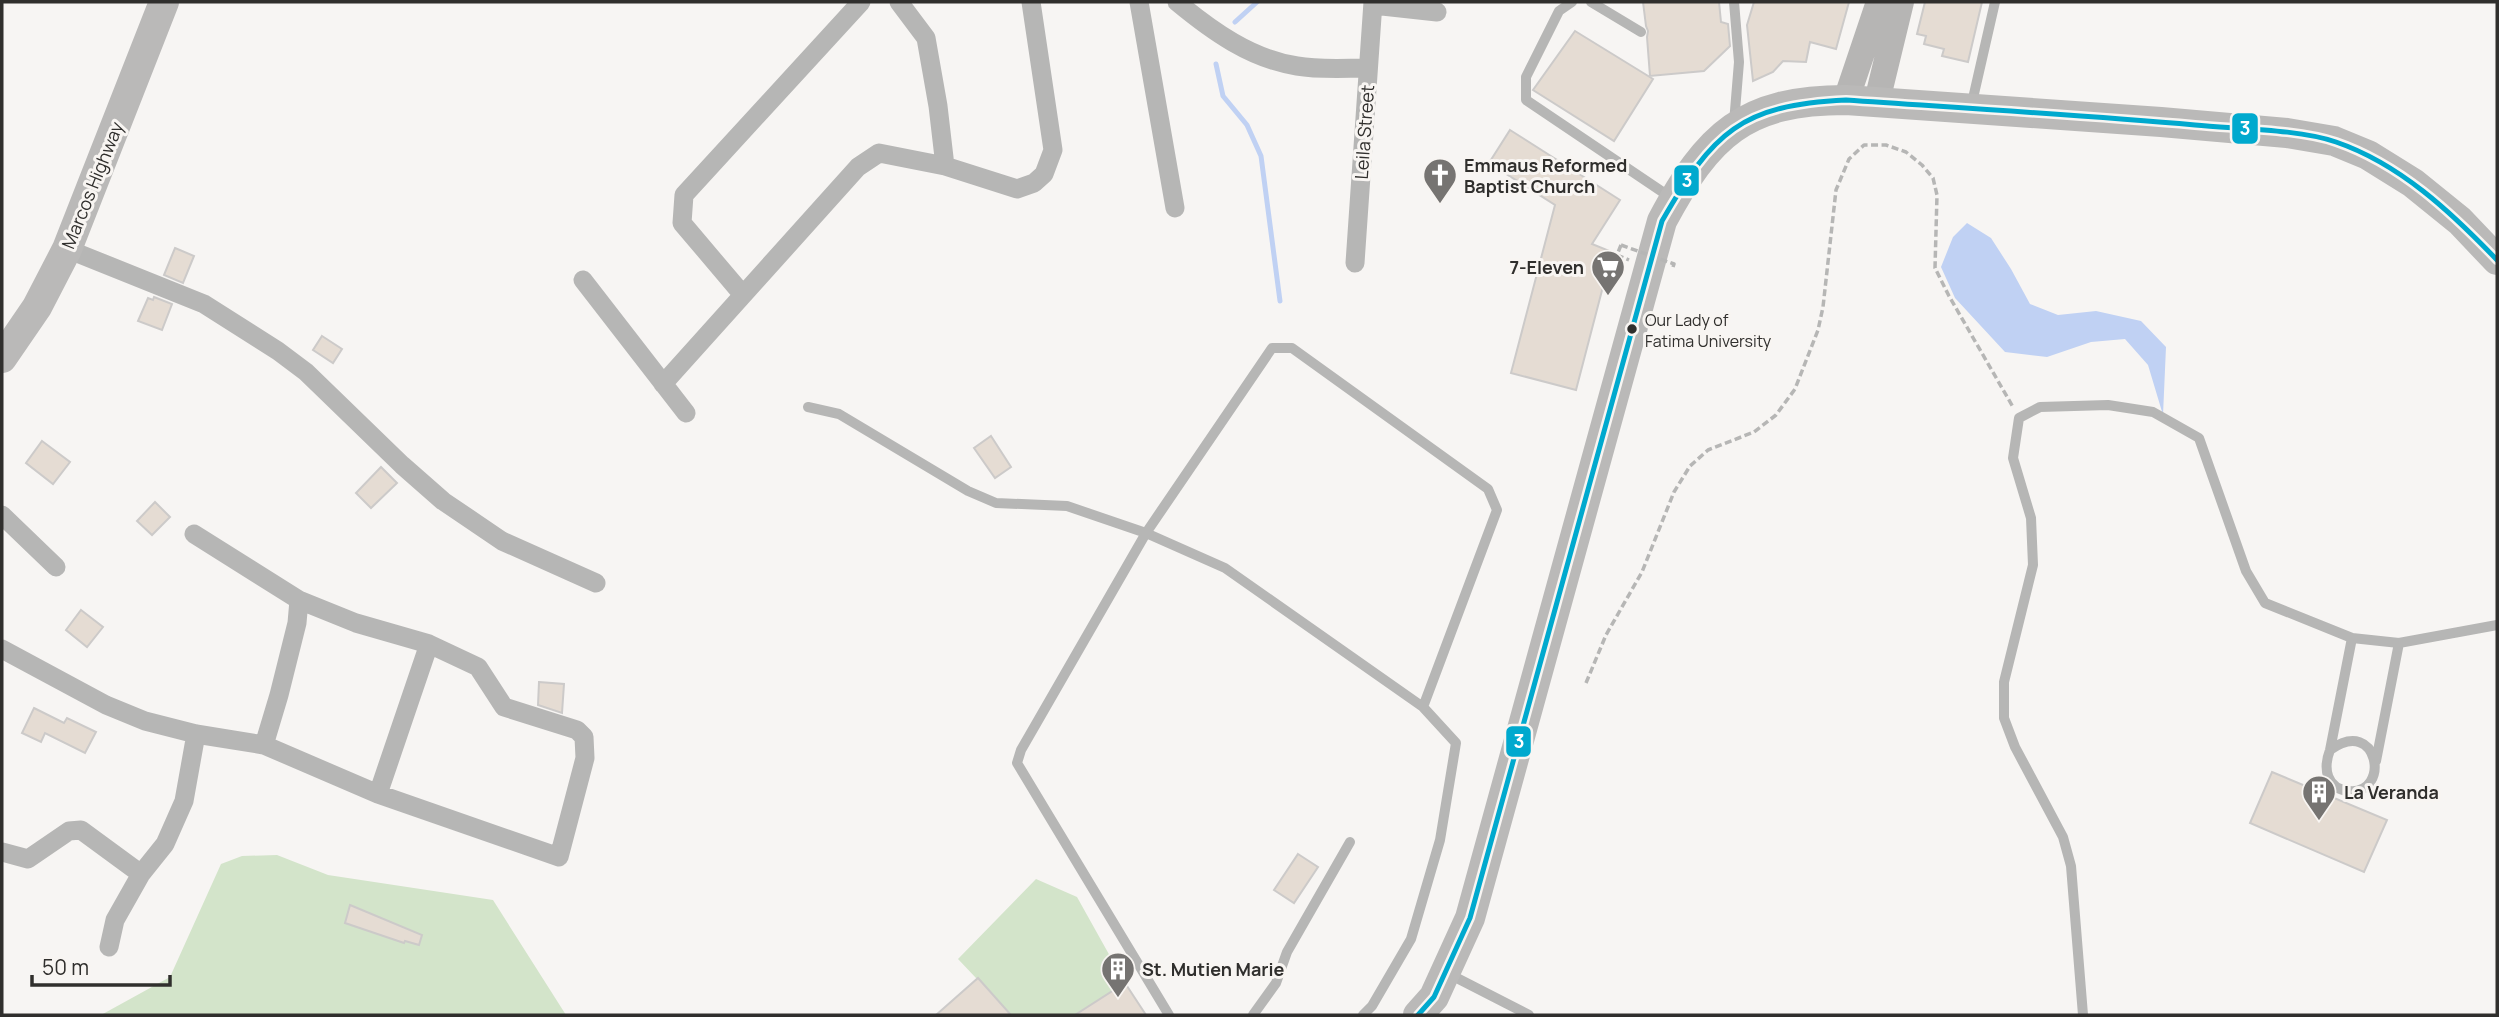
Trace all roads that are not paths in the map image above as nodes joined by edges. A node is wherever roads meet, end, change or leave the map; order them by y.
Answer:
1 (164, 2) edge
2 (861, 2) edge
3 (899, 2) edge
4 (1031, 2) edge
5 (1139, 2) edge
6 (1177, 2) edge
7 (1572, 2) edge
8 (1591, 2) edge
9 (1734, 2) edge
10 (1879, 2) edge
11 (1901, 2) edge
12 (1995, 2) edge
13 (1373, 3) edge
14 (1437, 12) dead end
15 (1641, 32) dead end
16 (1368, 68) junction
17 (1846, 100) junction
18 (1877, 101) junction
19 (1971, 107) junction
20 (1734, 126) junction
21 (946, 166) junction
22 (1673, 199) junction
23 (1175, 208) dead end
24 (67, 248) junction
25 (2497, 260) edge
26 (1355, 263) dead end
27 (583, 280) dead end
28 (743, 295) junction
29 (2, 358) edge
30 (663, 384) junction
31 (808, 407) dead end
32 (686, 414) dead end
33 (2, 515) edge
34 (1146, 533) junction
35 (194, 534) dead end
36 (55, 567) dead end
37 (596, 583) dead end
38 (299, 600) junction
39 (2497, 625) edge
40 (2352, 638) junction
41 (2399, 643) junction
42 (429, 644) junction
43 (2, 649) edge
44 (1423, 707) junction
45 (196, 734) junction
46 (264, 745) junction
47 (2330, 750) junction
48 (2376, 761) junction
49 (378, 794) junction
50 (1350, 842) dead end
51 (2, 852) edge
52 (141, 874) junction
53 (109, 947) dead end
54 (1446, 972) junction
55 (1169, 1015) edge
56 (1253, 1015) edge
57 (1363, 1015) edge
58 (1418, 1015) edge
59 (1529, 1015) edge
60 (2083, 1015) edge

1 - 24 main road, Marcos Highway
2 - 28 street
3 - 21 street
4 - 21 street
5 - 23 street
6 - 16 street
7 - 22 lane
8 - 15 lane
9 - 20 lane
10 - 17 street
11 - 18 street
12 - 19 lane
13 - 14 street
13 - 16 street, Leila Street
16 - 26 street, Leila Street
17 - 18 main road
17 - 20 main road
18 - 19 main road
19 - 25 main road
20 - 22 main road
21 - 28 street
22 - 54 main road
24 - 29 main road, Marcos Highway
24 - 37 street
27 - 30 street
28 - 30 street
30 - 32 street
31 - 34 lane
33 - 36 street
34 - 44 lane
34 - 44 lane
34 - 55 lane
35 - 38 street
38 - 42 street
38 - 46 street
39 - 41 lane
40 - 41 lane
40 - 47 lane
40 - 60 lane
41 - 48 lane
42 - 49 street
42 - 49 street
43 - 45 street
44 - 57 lane
45 - 46 street
45 - 52 street
46 - 49 street
47 - 48 lane
47 - 48 lane
50 - 56 lane
51 - 52 street
52 - 53 street
54 - 58 main road
54 - 59 lane

